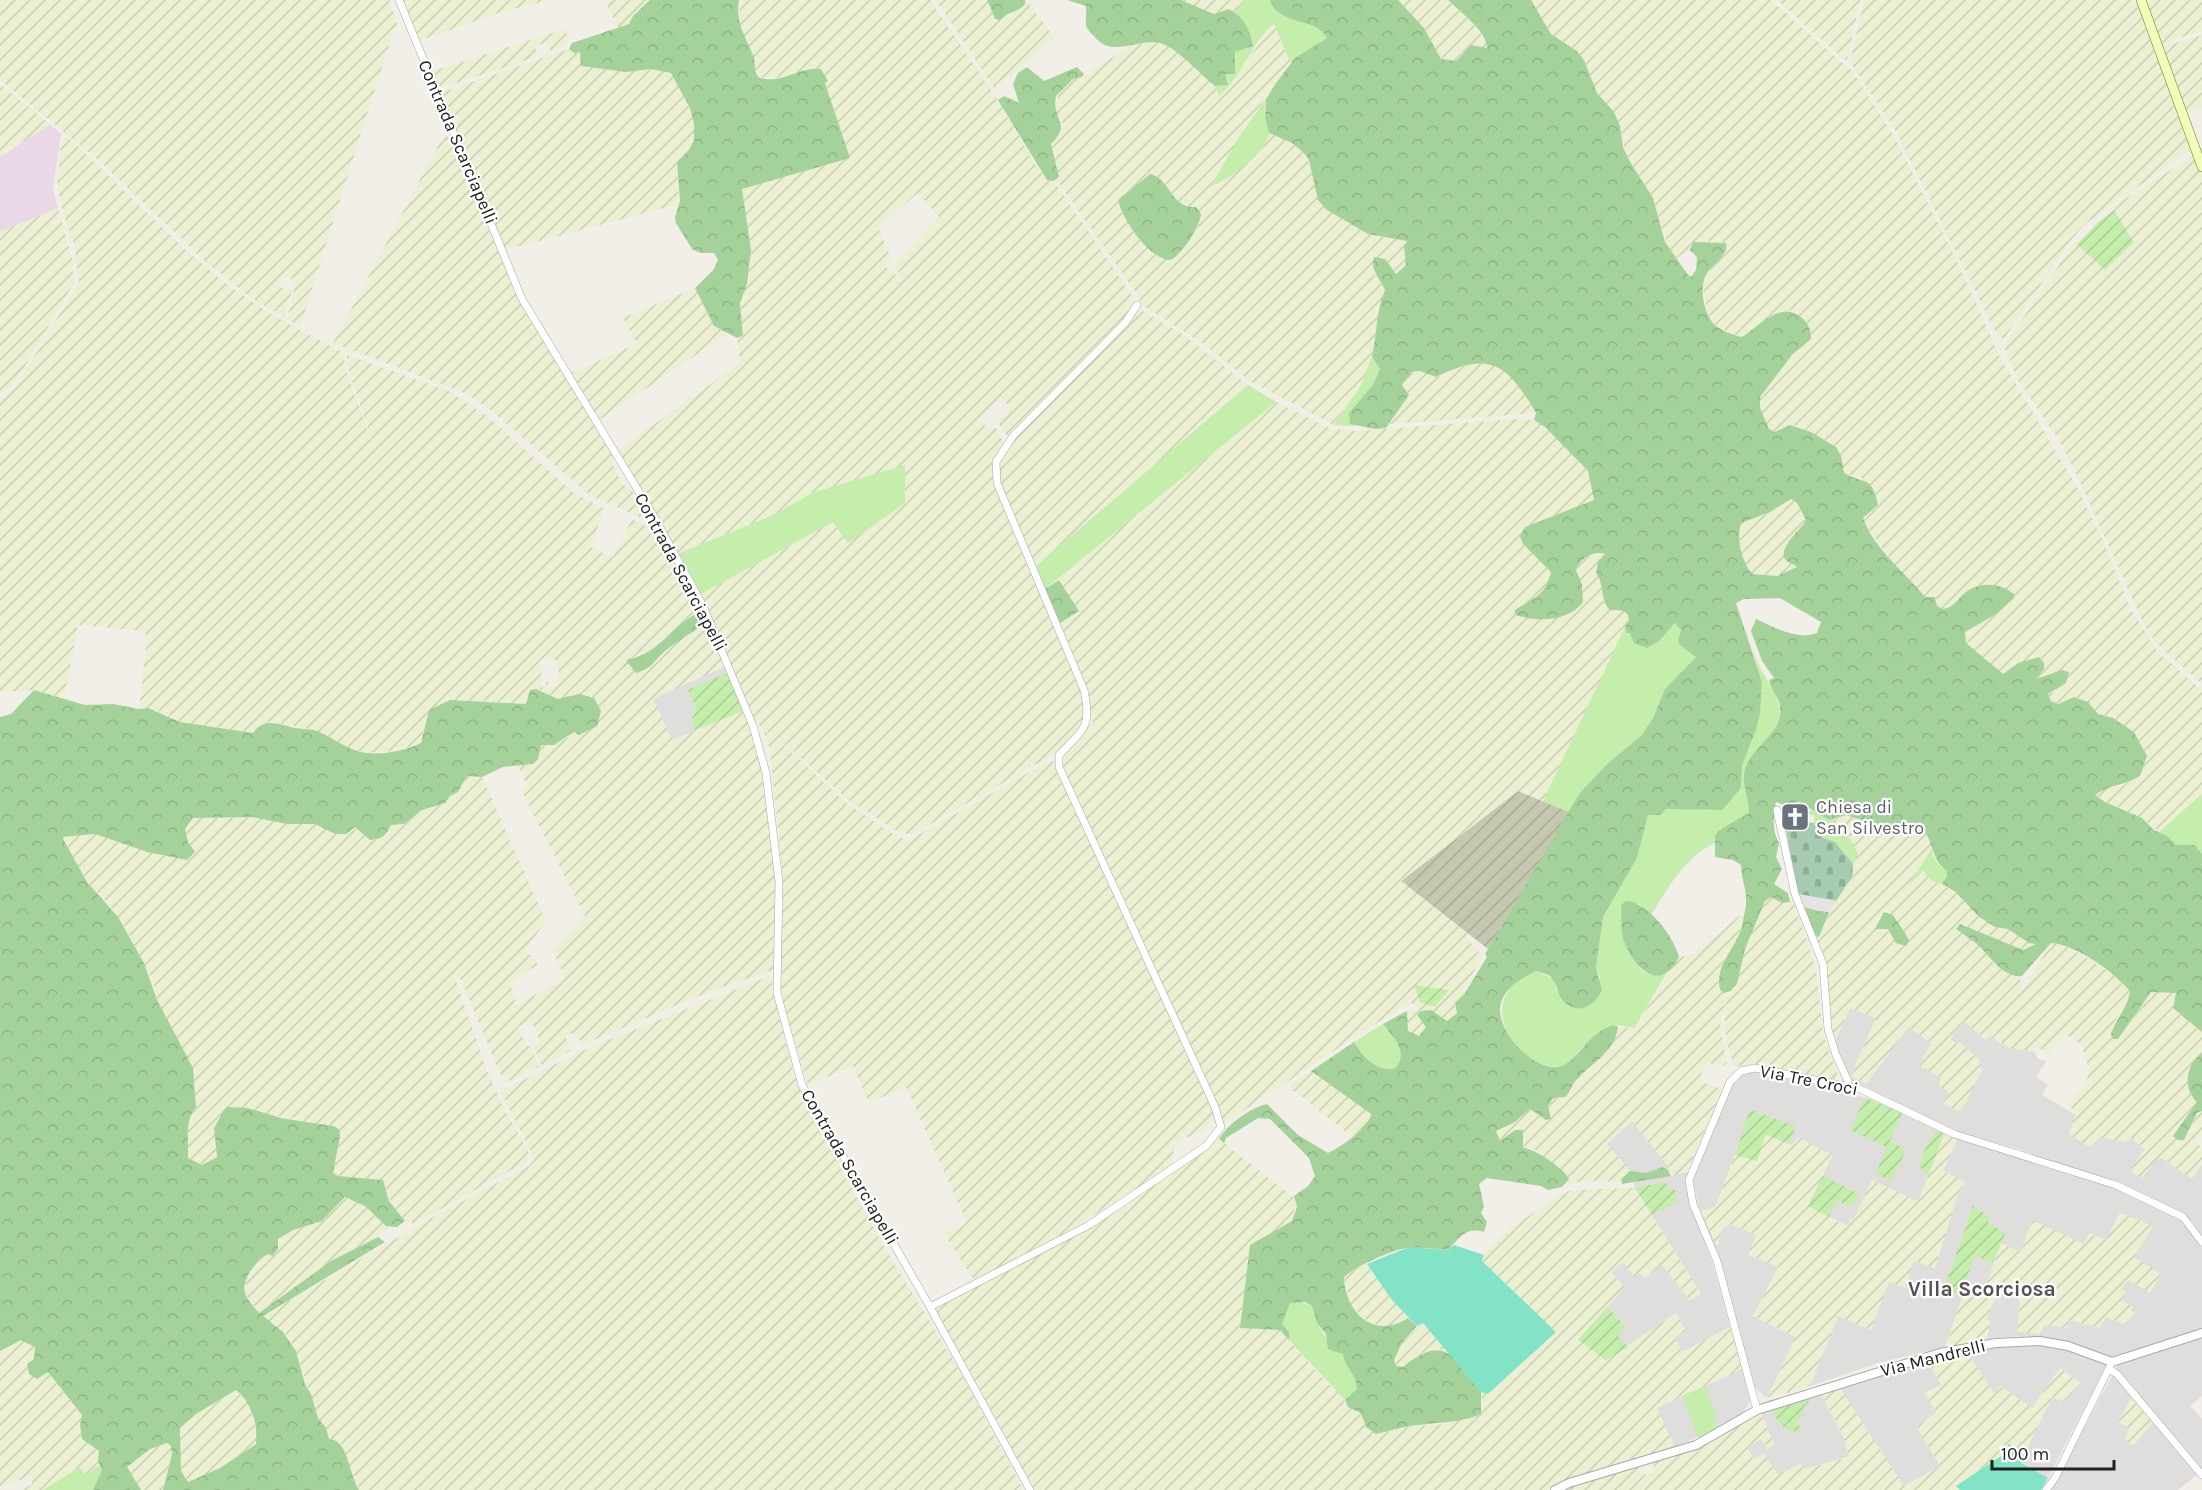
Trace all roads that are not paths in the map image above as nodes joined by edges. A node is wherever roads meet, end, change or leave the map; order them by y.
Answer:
1 (399, 0) edge
2 (2141, 0) edge
3 (2202, 167) edge
4 (1137, 305) dead end
5 (1777, 810) dead end
6 (1847, 1086) junction
7 (2202, 1242) edge
8 (930, 1307) junction
9 (2202, 1333) edge
10 (2110, 1365) junction
11 (1757, 1410) junction
12 (2202, 1474) edge
13 (1030, 1490) edge
14 (1555, 1490) edge
15 (2046, 1490) edge

1 - 8 street, Contrada Scarciapelli
2 - 3 main road
4 - 8 street
5 - 6 street
6 - 7 street, Via Tre Croci
6 - 11 street, Via Tre Croci
8 - 13 street, Contrada Scarciapelli
9 - 10 street
10 - 11 street, Via Mandrelli
10 - 12 street
10 - 15 street
11 - 14 street, Via Mandrelli

